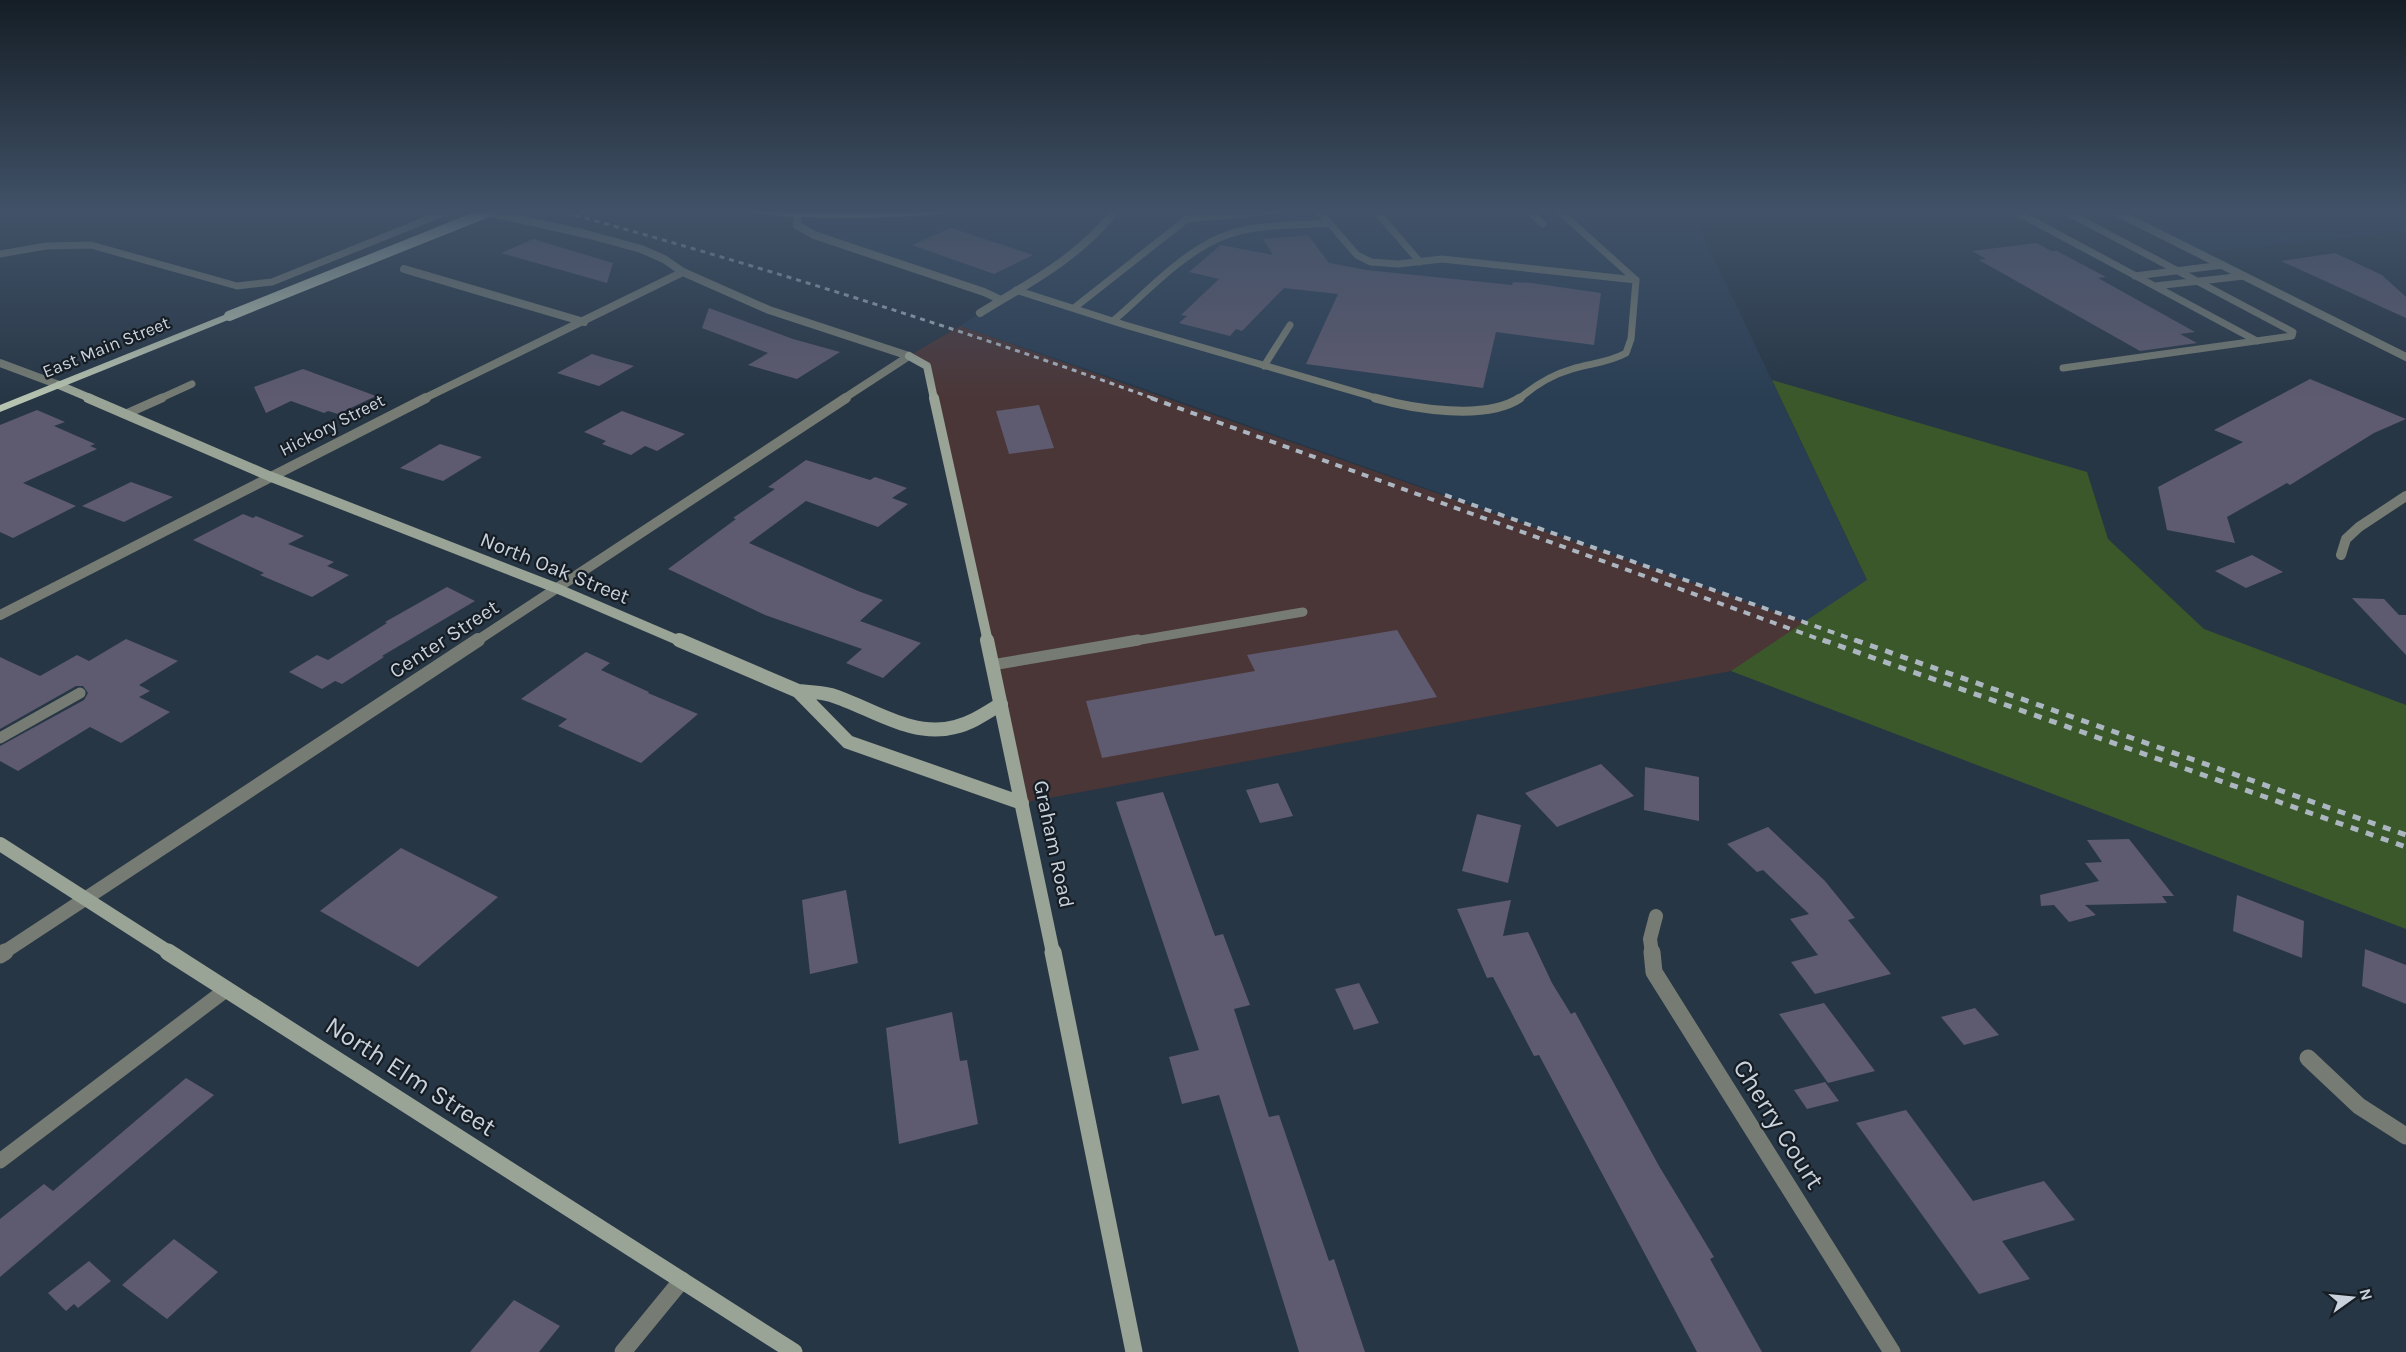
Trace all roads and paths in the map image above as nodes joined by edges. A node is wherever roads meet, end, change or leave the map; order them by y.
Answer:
1 (191, 273) edge
2 (294, 273) edge
3 (336, 273) edge
4 (417, 273) edge
5 (681, 273) edge
6 (685, 273) edge
7 (928, 273) edge
8 (1041, 273) edge
9 (1118, 273) edge
10 (1170, 273) edge
11 (1569, 273) edge
12 (1628, 273) edge
13 (2130, 273) edge
14 (2161, 273) edge
15 (2183, 273) edge
16 (2238, 273) edge
17 (2135, 276) junction
18 (2244, 276) junction
19 (1636, 280) junction
20 (2199, 281) junction
21 (2155, 286) junction
22 (1016, 290) junction
23 (1001, 300) junction
24 (1074, 308) junction
25 (980, 313) dead end
26 (1113, 321) junction
27 (584, 322) junction
28 (1290, 325) dead end
29 (2257, 341) junction
30 (909, 356) junction
31 (2406, 357) edge
32 (0, 363) edge
33 (1264, 366) junction
34 (2063, 368) dead end
35 (192, 384) dead end
36 (59, 385) junction
37 (0, 409) edge
38 (126, 414) junction
39 (269, 476) junction
40 (2406, 496) edge
41 (2341, 555) dead end
42 (556, 588) junction
43 (1303, 612) dead end
44 (0, 615) edge
45 (992, 665) junction
46 (798, 691) junction
47 (80, 693) dead end
48 (1001, 704) junction
49 (0, 738) edge
50 (1022, 803) junction
51 (0, 844) edge
52 (87, 898) junction
53 (1656, 916) dead end
54 (0, 955) edge
55 (228, 989) junction
56 (2308, 1058) dead end
57 (2406, 1136) edge
58 (0, 1161) edge
59 (682, 1280) junction
60 (623, 1352) edge
61 (794, 1352) edge
62 (1134, 1352) edge
63 (1892, 1352) edge

1 - 2 lane
3 - 36 main road, East Main Street, bridge
4 - 27 street
5 - 27 street, Hickory Street
6 - 30 street
7 - 23 street
8 - 22 street
9 - 24 lane
10 - 26 lane
11 - 19 lane
12 - 19 lane
13 - 17 lane
14 - 17 lane
15 - 20 lane
16 - 18 street
17 - 21 lane
18 - 20 lane
18 - 31 street
19 - 33 lane
20 - 21 lane
20 - 29 lane
21 - 29 lane
22 - 23 street
22 - 24 lane
23 - 25 street
24 - 26 lane
26 - 33 lane
27 - 39 street, Hickory Street
28 - 33 lane
29 - 34 lane
30 - 42 street, Center Street
30 - 45 main road, Graham Road
32 - 36 street
35 - 38 lane
36 - 37 main road, East Main Street
36 - 38 main road, North Oak Street
38 - 39 main road, North Oak Street
39 - 42 main road, North Oak Street
39 - 44 street, Hickory Street
40 - 41 street
42 - 46 main road, North Oak Street
42 - 52 street, Center Street
43 - 45 lane
45 - 48 main road, Graham Road
46 - 48 main road
46 - 50 main road, North Oak Street
47 - 49 lane
48 - 50 main road, Graham Road
50 - 62 main road, Graham Road
51 - 52 main road, North Elm Street
52 - 54 street, Center Street
52 - 55 main road, North Elm Street
53 - 63 street, Cherry Court
55 - 58 lane
55 - 59 main road, North Elm Street
56 - 57 street
59 - 60 street
59 - 61 main road, North Elm Street

